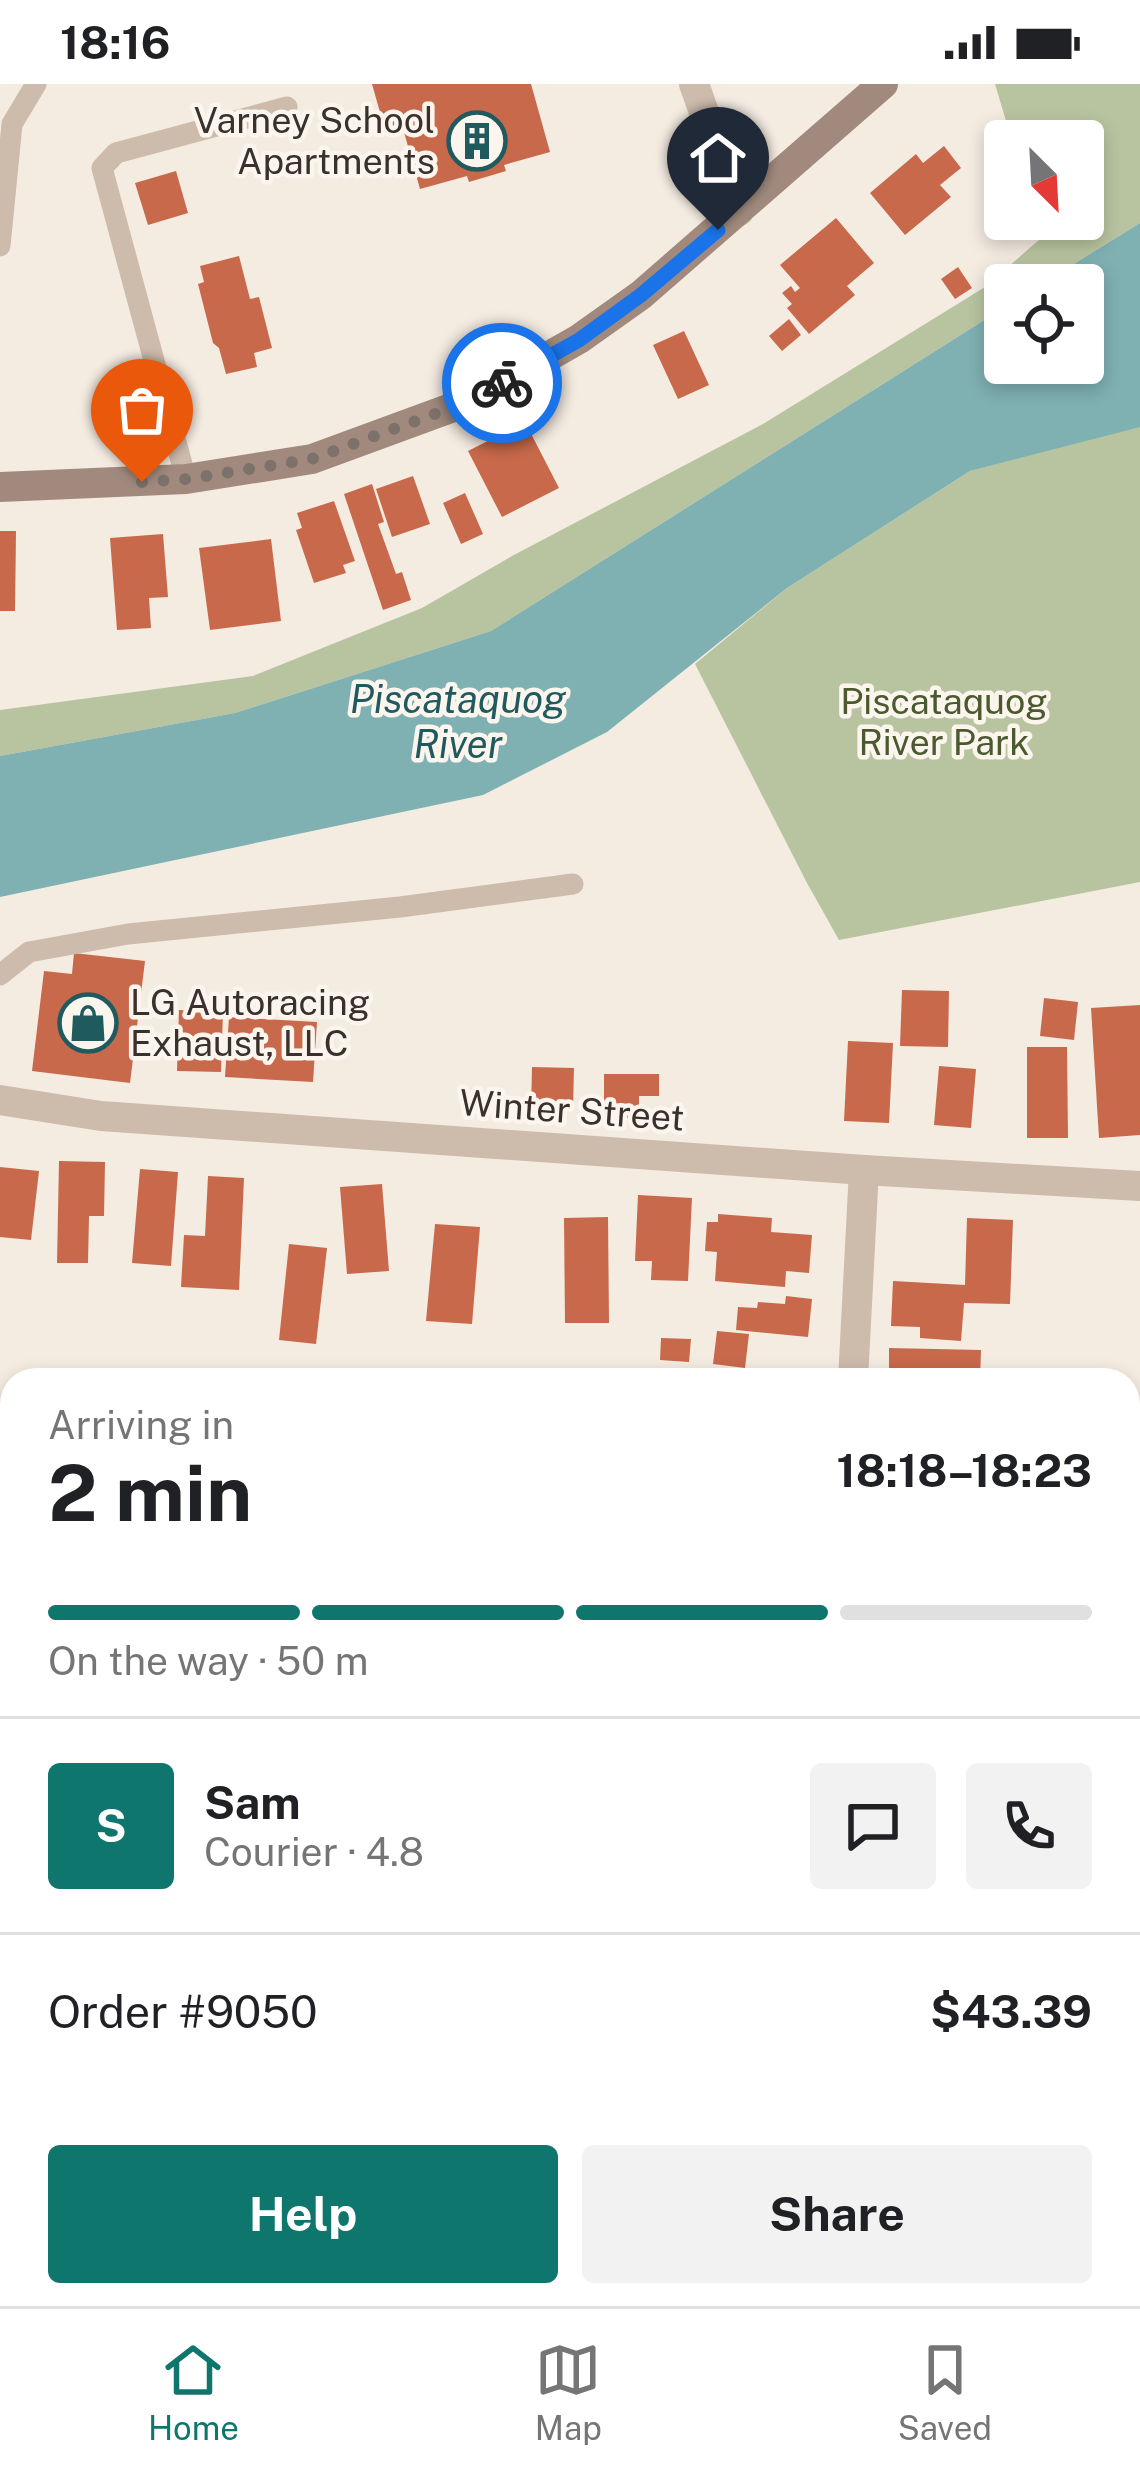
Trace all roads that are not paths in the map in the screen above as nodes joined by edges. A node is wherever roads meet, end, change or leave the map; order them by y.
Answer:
1 (37, 84) edge
2 (694, 84) edge
3 (883, 84) edge
4 (287, 107) dead end
5 (739, 211) junction
6 (0, 246) edge
7 (187, 479) junction
8 (0, 487) edge
9 (573, 884) dead end
10 (0, 975) edge
11 (0, 1100) edge
12 (863, 1170) junction
13 (1140, 1186) edge
14 (854, 1368) edge

1 - 6 lane
2 - 5 street
3 - 5 main road
4 - 7 lane
5 - 7 main road
7 - 8 main road
9 - 10 lane
11 - 12 street, Winter Street
12 - 13 street, Winter Street
12 - 14 street

